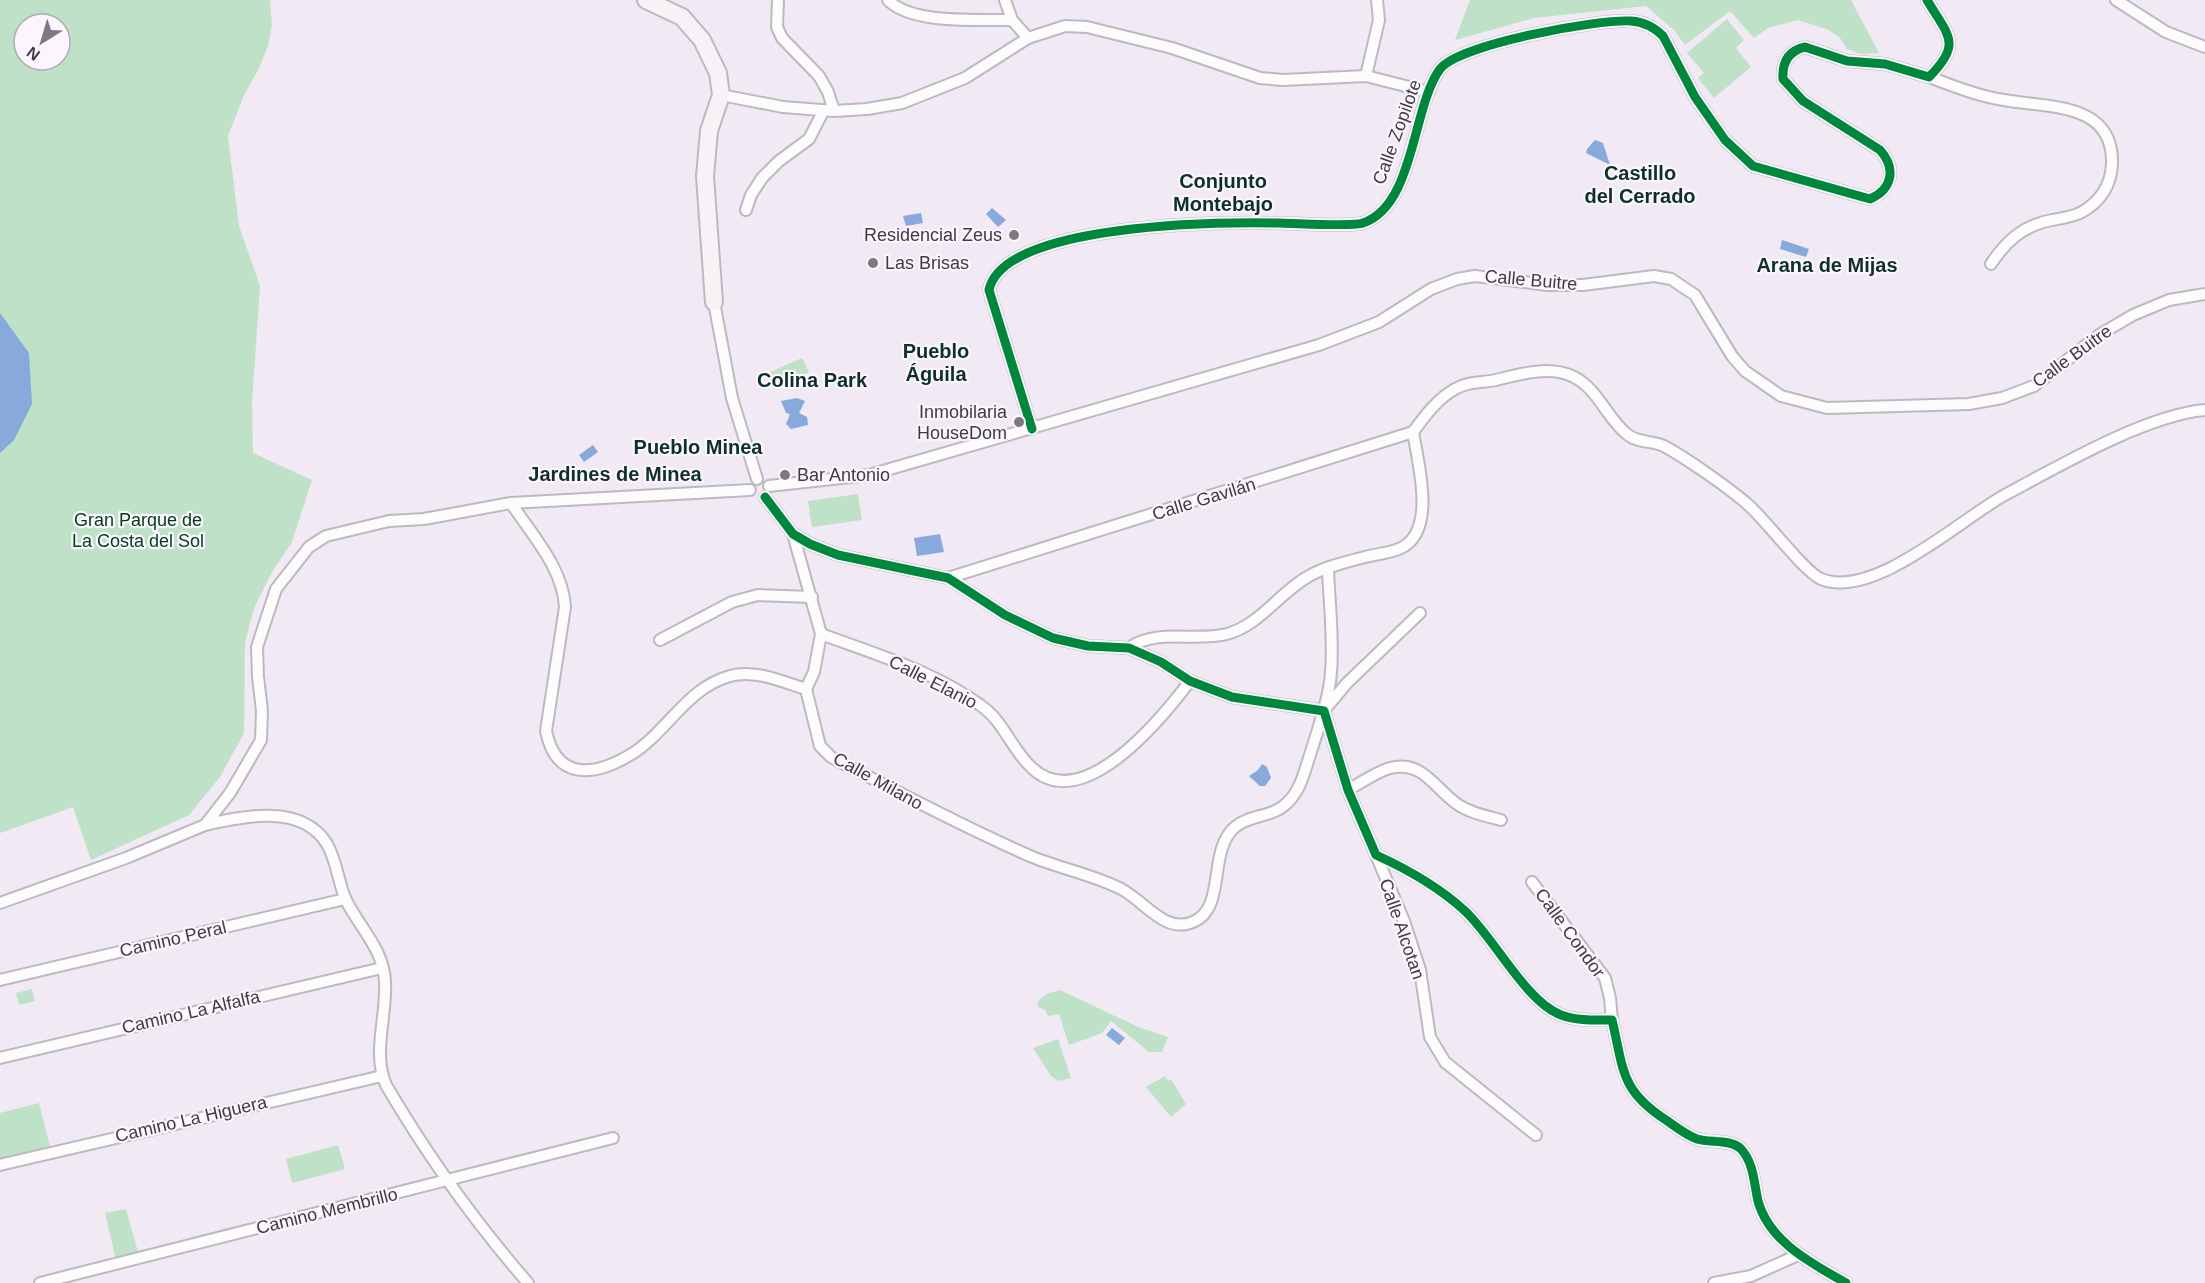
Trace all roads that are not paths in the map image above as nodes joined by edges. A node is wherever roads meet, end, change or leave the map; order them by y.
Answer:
1 (646, 0) edge
2 (778, 0) edge
3 (888, 0) edge
4 (1005, 0) edge
5 (1377, 0) edge
6 (1927, 0) edge
7 (2116, 0) edge
8 (1012, 20) junction
9 (1028, 38) junction
10 (2205, 48) edge
11 (1366, 76) junction
12 (1929, 77) junction
13 (1429, 92) junction
14 (721, 95) junction
15 (829, 110) junction
16 (746, 210) dead end
17 (1991, 264) dead end
18 (2205, 294) edge
19 (714, 302) joint
20 (2205, 410) edge
21 (1032, 429) junction
22 (1413, 432) junction
23 (757, 479) junction
24 (750, 490) junction
25 (767, 492) junction
26 (511, 503) junction
27 (794, 534) junction
28 (1328, 568) junction
29 (948, 578) junction
30 (812, 597) junction
31 (1420, 613) dead end
32 (821, 634) junction
33 (660, 640) dead end
34 (1129, 648) junction
35 (1190, 681) junction
36 (806, 689) junction
37 (1324, 711) junction
38 (1348, 790) junction
39 (1501, 820) dead end
40 (205, 825) junction
41 (1376, 855) junction
42 (1532, 882) dead end
43 (345, 899) junction
44 (0, 903) edge
45 (382, 968) junction
46 (0, 980) edge
47 (1612, 1020) junction
48 (0, 1058) edge
49 (382, 1076) junction
50 (1536, 1135) dead end
51 (613, 1138) dead end
52 (0, 1165) edge
53 (449, 1180) junction
54 (1798, 1255) junction
55 (40, 1283) edge
56 (528, 1283) edge
57 (1713, 1283) edge
58 (1846, 1283) edge

1 - 14 street
2 - 15 street
3 - 8 street
4 - 8 street
5 - 11 street
6 - 12 street
7 - 10 street
8 - 9 street
9 - 11 street
9 - 15 street
11 - 13 street
12 - 13 street, Calle Zopilote
12 - 17 street
13 - 21 street, Calle Zopilote
14 - 15 street
14 - 19 street
15 - 16 street
18 - 21 street, Calle Buitre
19 - 23 street
20 - 22 street
21 - 25 street, Calle Buitre
22 - 28 street
22 - 29 street, Calle Gavilán
23 - 24 street
23 - 25 street
24 - 25 street
24 - 26 street
25 - 27 street
26 - 36 street
26 - 40 street
27 - 29 street
27 - 30 street
28 - 34 street
28 - 37 street
29 - 34 street
30 - 32 street
30 - 33 street
31 - 37 street
32 - 35 street, Calle Elanio
32 - 36 street
34 - 35 street
35 - 37 street
36 - 37 street, Calle Milano
37 - 38 street, Calle Alcotan
38 - 39 street
38 - 41 street, Calle Alcotan
40 - 43 street
40 - 44 street
41 - 47 street
41 - 50 street, Calle Alcotan
42 - 47 street, Calle Condor
43 - 45 street
43 - 46 street, Camino Peral
45 - 48 street, Camino La Alfalfa
45 - 49 street
47 - 54 street, Calle Condor
49 - 52 street, Camino La Higuera
49 - 53 street
51 - 53 street, Camino Membrillo
53 - 55 street, Camino Membrillo
53 - 56 street
54 - 57 street
54 - 58 street

